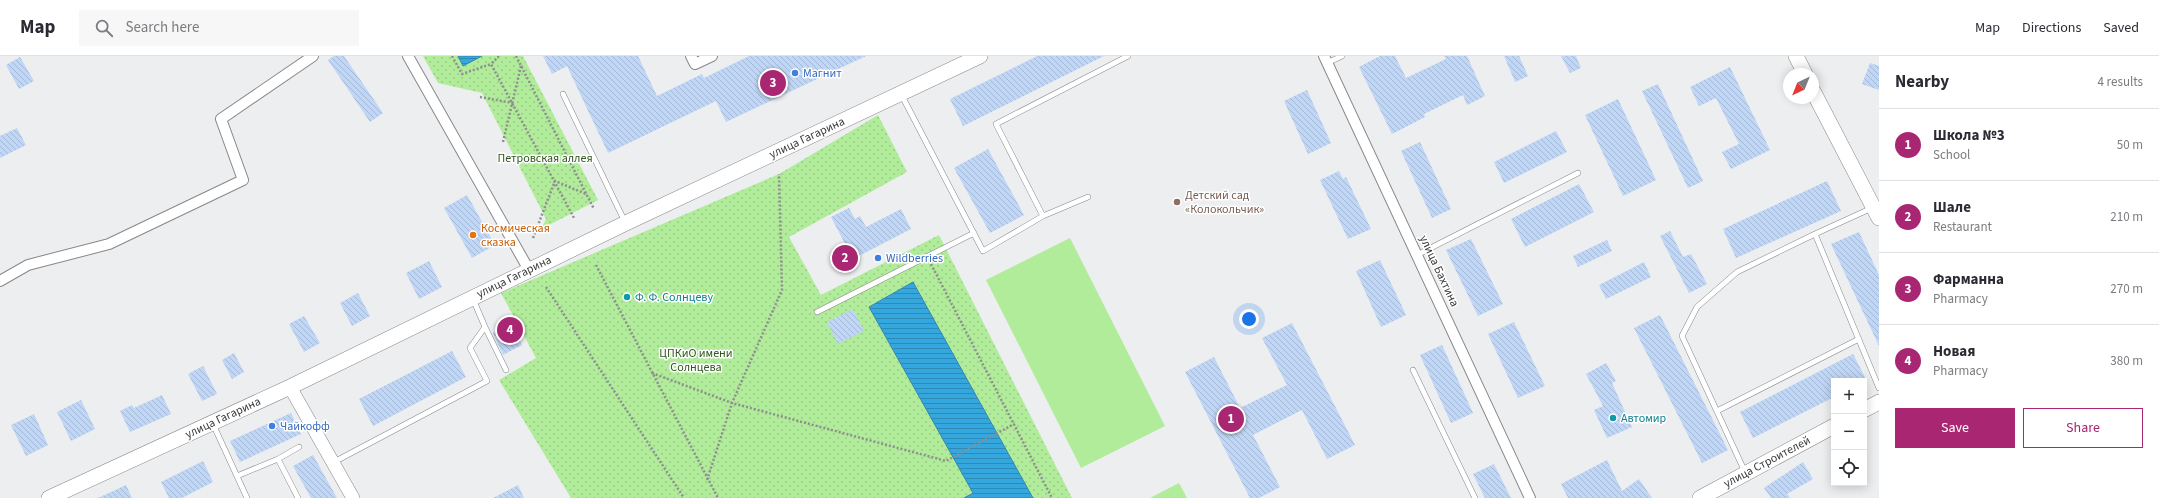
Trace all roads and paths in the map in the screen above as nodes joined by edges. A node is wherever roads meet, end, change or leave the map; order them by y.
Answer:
1 (313, 56) edge
2 (408, 56) edge
3 (452, 56) edge
4 (499, 56) edge
5 (516, 56) edge
6 (691, 56) edge
7 (712, 56) edge
8 (980, 56) edge
9 (1128, 56) edge
10 (1342, 56) edge
11 (1796, 56) edge
12 (1326, 59) edge
13 (491, 64) junction
14 (521, 66) junction
15 (1802, 68) edge
16 (901, 93) junction
17 (562, 94) dead end
18 (480, 97) dead end
19 (513, 103) junction
20 (1819, 103) edge
21 (503, 142) dead end
22 (1578, 173) dead end
23 (779, 174) dead end
24 (555, 180) junction
25 (586, 194) junction
26 (1088, 197) dead end
27 (594, 209) dead end
28 (1876, 213) edge
29 (1043, 216) junction
30 (574, 218) dead end
31 (626, 223) junction
32 (974, 233) junction
33 (1815, 234) junction
34 (533, 238) dead end
35 (1417, 255) junction
36 (927, 257) junction
37 (596, 265) dead end
38 (530, 270) junction
39 (0, 281) edge
40 (546, 287) dead end
41 (472, 298) junction
42 (817, 312) dead end
43 (484, 327) junction
44 (1859, 339) junction
45 (506, 370) dead end
46 (1413, 370) dead end
47 (652, 373) junction
48 (290, 387) junction
49 (1879, 388) edge
50 (1879, 402) edge
51 (732, 403) junction
52 (1867, 408) edge
53 (1717, 411) junction
54 (213, 423) junction
55 (1014, 424) junction
56 (1831, 428) edge
57 (299, 447) dead end
58 (278, 459) junction
59 (333, 463) junction
60 (1746, 473) junction
61 (237, 476) junction
62 (706, 480) junction
63 (48, 498) edge
64 (246, 498) edge
65 (298, 498) edge
66 (353, 498) edge
67 (684, 498) edge
68 (718, 498) edge
69 (1052, 498) edge
70 (1475, 498) edge
71 (1530, 498) edge
72 (1700, 498) edge

1 - 39 street
2 - 38 street
3 - 13 path
4 - 13 path
5 - 14 path
6 - 7 street
8 - 16 main road, улица Гагарина
9 - 29 lane
10 - 12 lane
11 - 15 main road
12 - 35 street, улица Бахтина
13 - 19 path
14 - 19 path
14 - 25 path
16 - 31 main road, улица Гагарина
16 - 32 lane
17 - 31 lane
18 - 19 path
19 - 21 path
19 - 24 path
20 - 28 main road
22 - 35 lane
23 - 51 path
24 - 25 path
24 - 30 path
24 - 34 path
25 - 27 path
26 - 29 lane
28 - 33 lane
29 - 32 lane
31 - 38 main road, улица Гагарина
32 - 36 lane
33 - 44 lane
33 - 53 lane
35 - 71 street, улица Бахтина
36 - 42 lane
36 - 55 path
37 - 47 path
38 - 41 main road, улица Гагарина
40 - 67 path
41 - 43 lane
41 - 48 main road, улица Гагарина
43 - 45 lane
43 - 59 lane
44 - 49 lane
44 - 53 lane
46 - 70 lane
47 - 51 path
47 - 62 path
48 - 54 main road, улица Гагарина
48 - 59 street
50 - 52 main road
51 - 55 path
51 - 62 path
53 - 60 lane
54 - 61 lane
54 - 63 main road, улица Гагарина
55 - 69 path
56 - 60 main road, улица Строителей
57 - 58 lane
58 - 61 lane
58 - 65 lane
59 - 66 street
60 - 72 main road, улица Строителей
61 - 64 lane
62 - 68 path

